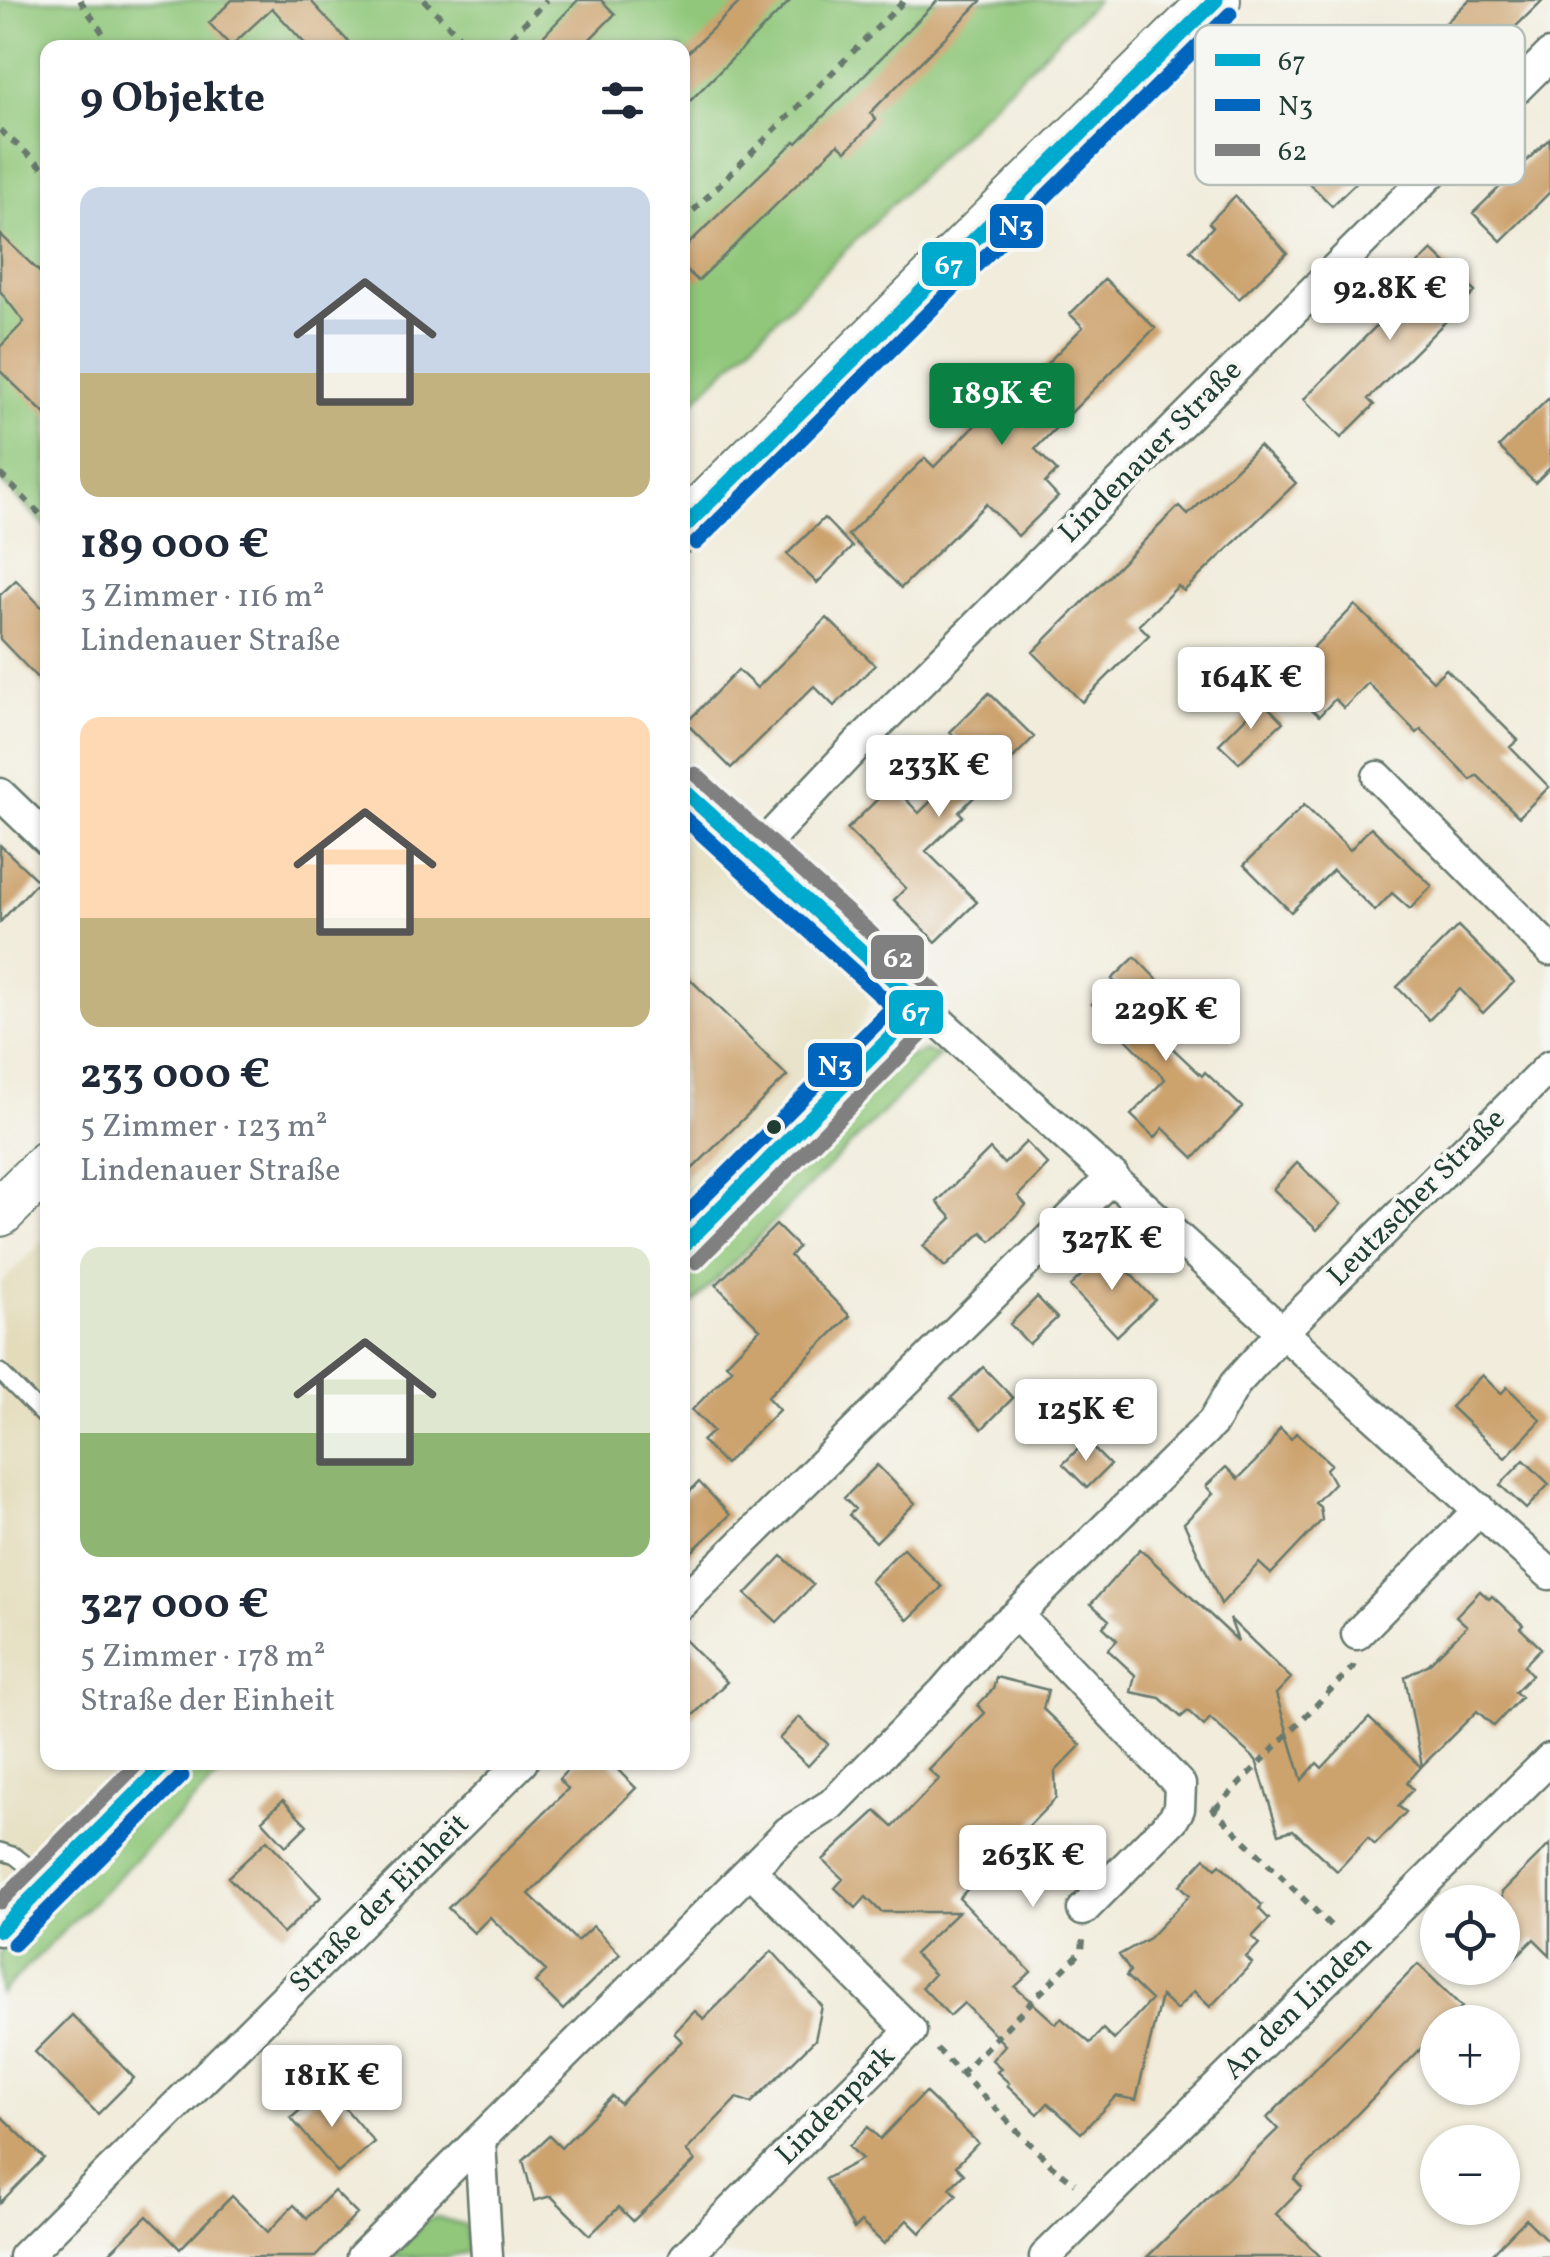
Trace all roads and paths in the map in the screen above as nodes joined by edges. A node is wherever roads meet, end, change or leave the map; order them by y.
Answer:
1 (80, 0) edge
2 (424, 0) edge
3 (547, 0) edge
4 (905, 0) edge
5 (1216, 0) edge
6 (108, 40) edge
7 (462, 40) edge
8 (508, 40) edge
9 (1550, 56) edge
10 (1525, 81) edge
11 (0, 130) edge
12 (40, 163) edge
13 (1420, 185) edge
14 (690, 214) edge
15 (0, 474) edge
16 (40, 514) edge
17 (690, 521) edge
18 (1378, 778) dead end
19 (0, 794) edge
20 (690, 795) edge
21 (40, 832) edge
22 (755, 853) junction
23 (1550, 950) edge
24 (922, 1006) junction
25 (1550, 1066) edge
26 (40, 1173) edge
27 (1113, 1176) junction
28 (0, 1212) edge
29 (690, 1240) edge
30 (1284, 1330) junction
31 (0, 1372) edge
32 (40, 1412) edge
33 (1480, 1509) junction
34 (1550, 1574) edge
35 (690, 1595) edge
36 (1017, 1615) junction
37 (1357, 1634) joint
38 (1550, 1759) edge
39 (160, 1770) edge
40 (514, 1770) edge
41 (1181, 1798) junction
42 (1215, 1809) junction
43 (0, 1851) edge
44 (750, 1870) junction
45 (48, 1882) junction
46 (1083, 1910) joint
47 (0, 1930) edge
48 (1356, 1951) junction
49 (910, 2031) junction
50 (960, 2074) junction
51 (480, 2142) junction
52 (1099, 2203) junction
53 (24, 2257) edge
54 (362, 2257) edge
55 (487, 2257) edge
56 (685, 2257) edge
57 (1045, 2257) edge

1 - 6 path
2 - 7 path
3 - 8 path
4 - 14 path
5 - 17 main road
9 - 10 street, Lindenauer Straße
11 - 12 path
13 - 22 street, Lindenauer Straße
15 - 16 path
18 - 23 street
19 - 21 street
20 - 22 street
22 - 24 street
24 - 27 street
24 - 29 street
25 - 30 street, Leutzscher Straße
26 - 28 main road
27 - 30 street
27 - 35 street
30 - 33 street
30 - 36 street
31 - 32 lane
33 - 34 street
33 - 37 street
36 - 41 street
36 - 44 street
37 - 42 path
38 - 48 street, An den Linden
39 - 45 street
40 - 53 street, Straße der Einheit
41 - 42 path
41 - 46 street
42 - 48 path
43 - 45 lane
44 - 49 street, Lindenpark
44 - 51 street
45 - 47 street
46 - 50 path
48 - 52 street, An den Linden
49 - 50 path
49 - 56 street, Lindenpark
50 - 52 path
51 - 54 street
51 - 55 street
52 - 57 street, An den Linden

